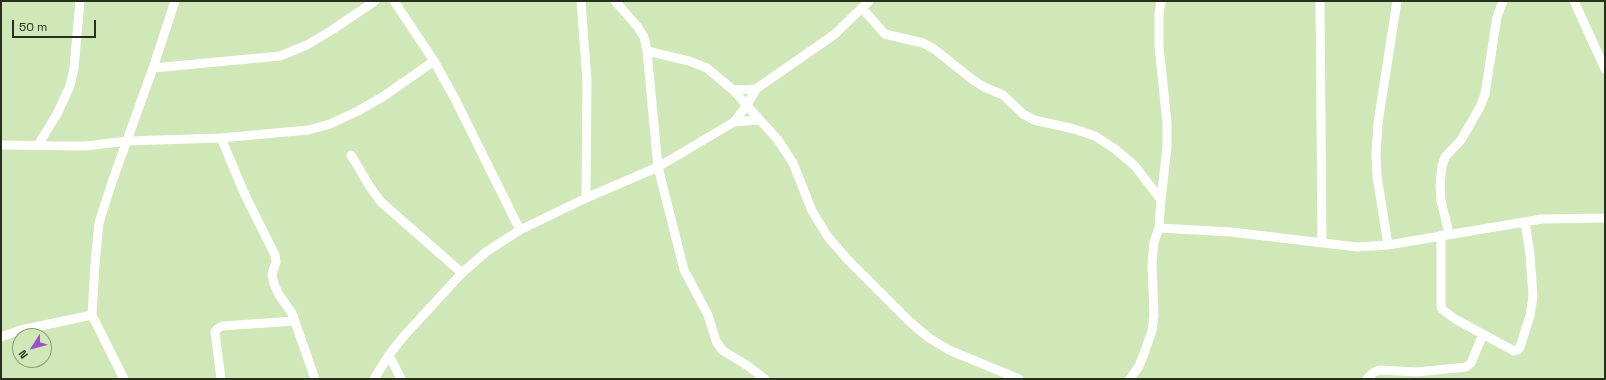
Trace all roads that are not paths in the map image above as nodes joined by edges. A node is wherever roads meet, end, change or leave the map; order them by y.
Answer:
1 (80, 1) edge
2 (175, 1) edge
3 (375, 1) edge
4 (394, 1) edge
5 (581, 1) edge
6 (615, 1) edge
7 (869, 1) edge
8 (1161, 1) edge
9 (1320, 1) edge
10 (1397, 1) edge
11 (1503, 1) edge
12 (1574, 1) edge
13 (862, 8) junction
14 (647, 51) junction
15 (434, 61) junction
16 (153, 68) junction
17 (1605, 69) edge
18 (756, 89) junction
19 (733, 90) junction
20 (747, 105) junction
21 (759, 120) junction
22 (734, 122) junction
23 (221, 138) junction
24 (127, 141) junction
25 (1, 145) edge
26 (38, 145) junction
27 (350, 155) dead end
28 (658, 166) junction
29 (586, 198) junction
30 (1161, 200) junction
31 (1605, 218) edge
32 (1524, 222) junction
33 (1159, 228) junction
34 (520, 230) junction
35 (1445, 235) junction
36 (1322, 243) junction
37 (1388, 245) junction
38 (462, 273) junction
39 (92, 315) junction
40 (295, 320) junction
41 (1483, 334) junction
42 (1, 337) edge
43 (389, 355) junction
44 (124, 379) edge
45 (221, 379) edge
46 (315, 379) edge
47 (374, 379) edge
48 (401, 379) edge
49 (765, 379) edge
50 (1019, 379) edge
51 (1130, 379) edge
52 (1367, 379) edge

1 - 26 street
2 - 16 street
3 - 16 street
4 - 15 street
5 - 29 street
6 - 14 street
7 - 13 street
8 - 30 street
9 - 36 street
10 - 37 street
11 - 35 street
12 - 17 street
13 - 18 street
13 - 30 street
14 - 19 street
14 - 28 street
15 - 23 street
15 - 34 street
16 - 24 street
18 - 19 street
18 - 20 street
19 - 20 street
20 - 21 street
20 - 22 street
21 - 22 street
21 - 50 street
22 - 28 street
23 - 24 street
23 - 40 street
24 - 26 street
24 - 39 street
25 - 26 street
27 - 38 street
28 - 29 street
28 - 49 street
29 - 34 street
30 - 33 street
31 - 32 street
32 - 35 street
32 - 41 street
33 - 36 street
33 - 51 street
34 - 38 street
35 - 37 street
35 - 41 street
36 - 37 street
38 - 43 street
39 - 42 street
39 - 44 street
40 - 45 street
40 - 46 street
41 - 52 street
43 - 47 street
43 - 48 street

